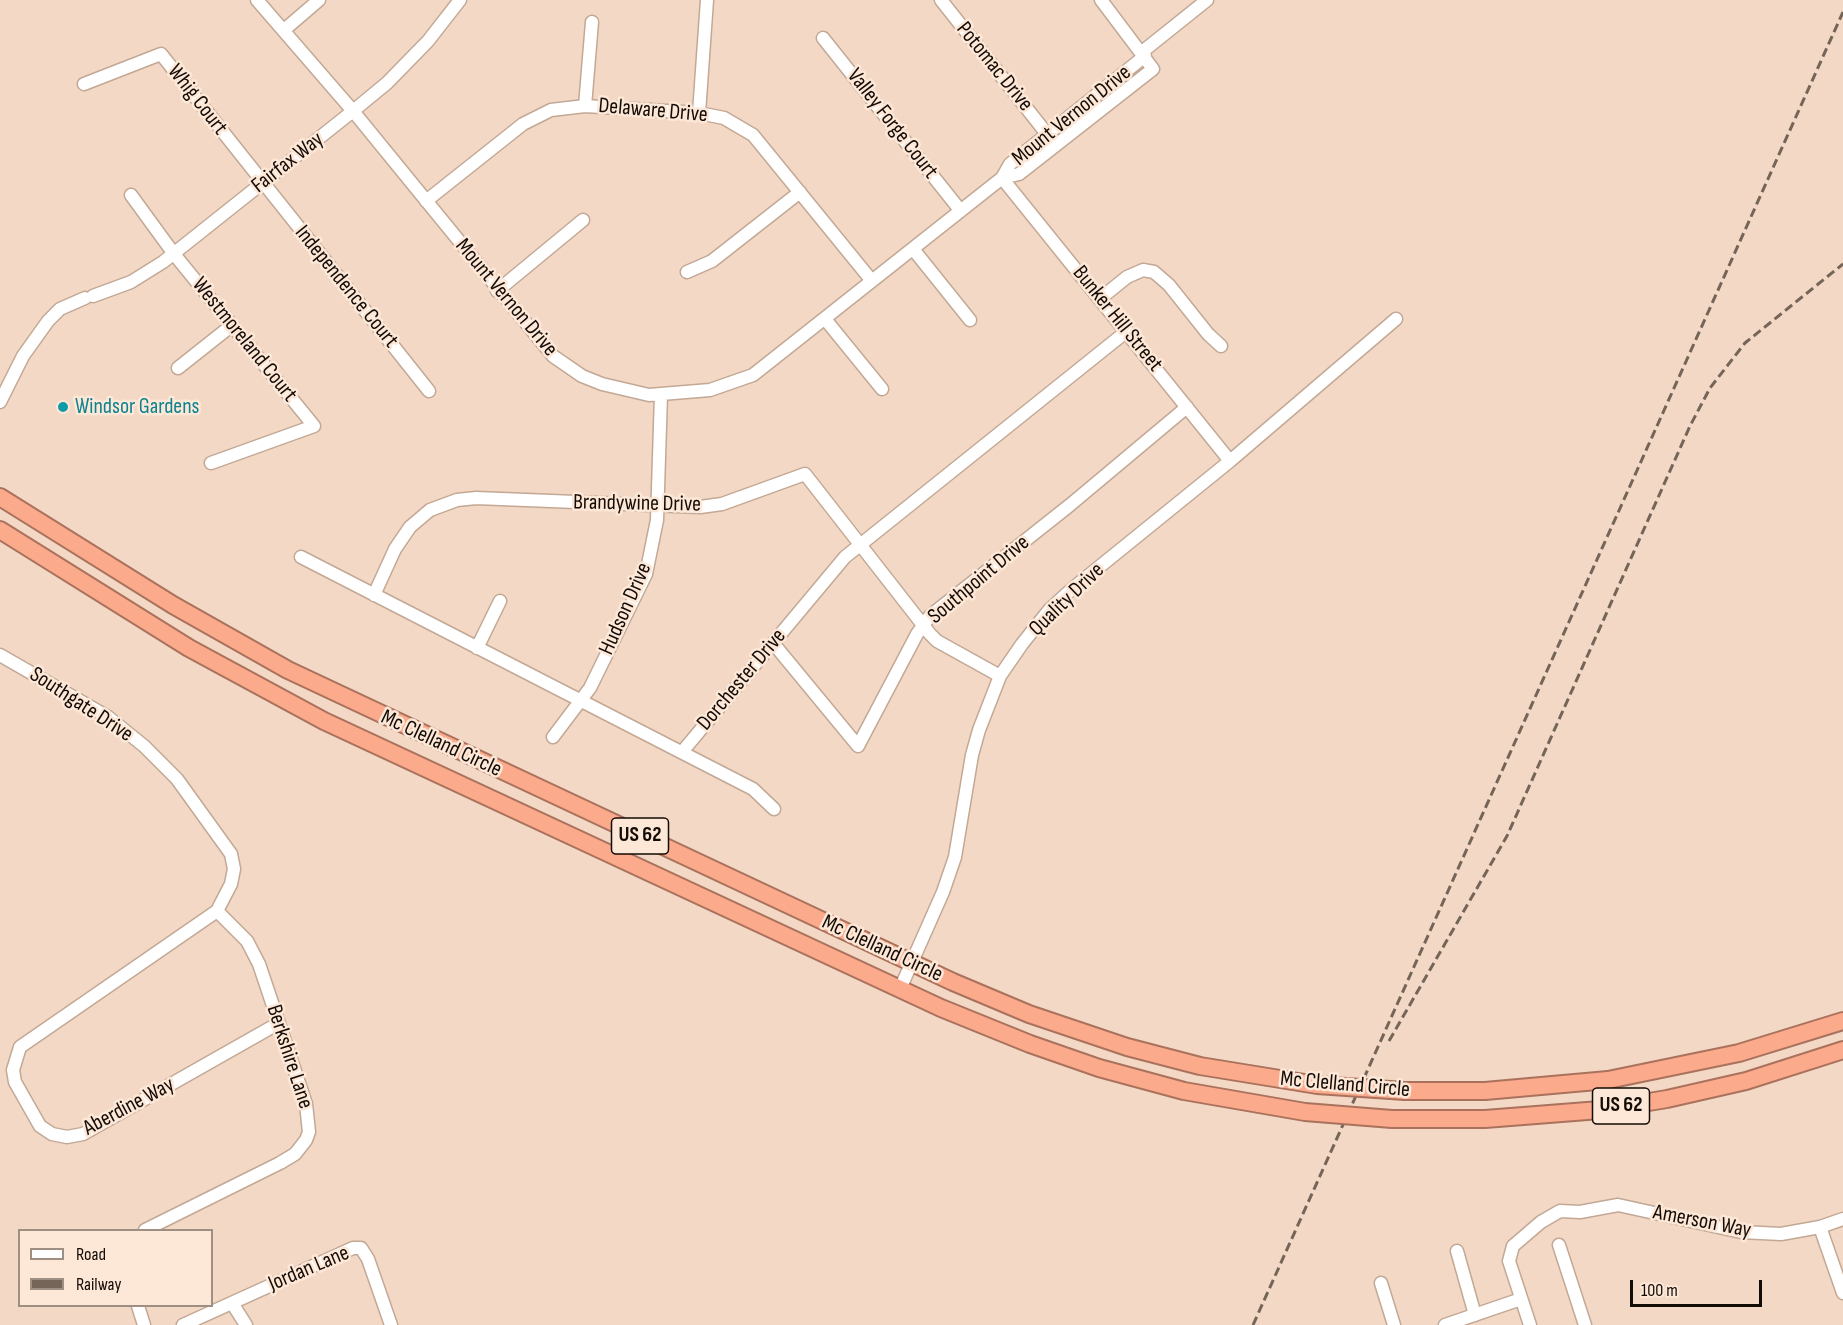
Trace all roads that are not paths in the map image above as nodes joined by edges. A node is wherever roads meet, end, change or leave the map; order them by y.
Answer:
1 (257, 0) edge
2 (319, 0) edge
3 (460, 0) edge
4 (707, 0) edge
5 (941, 0) edge
6 (1101, 0) edge
7 (1207, 0) edge
8 (592, 21) dead end
9 (284, 30) junction
10 (823, 38) dead end
11 (1143, 54) junction
12 (84, 84) dead end
13 (585, 106) junction
14 (353, 111) junction
15 (699, 113) junction
16 (1047, 134) junction
17 (1002, 178) junction
18 (262, 183) junction
19 (800, 192) junction
20 (131, 195) dead end
21 (426, 201) junction
22 (960, 210) junction
23 (583, 220) dead end
24 (913, 249) junction
25 (174, 254) junction
26 (687, 273) dead end
27 (872, 281) junction
28 (497, 291) junction
29 (1101, 298) junction
30 (825, 319) junction
31 (1396, 319) dead end
32 (969, 320) dead end
33 (231, 326) junction
34 (1127, 331) junction
35 (1221, 346) dead end
36 (178, 368) dead end
37 (882, 389) dead end
38 (429, 391) dead end
39 (661, 395) junction
40 (0, 402) edge
41 (1187, 407) junction
42 (1230, 461) junction
43 (211, 463) dead end
44 (0, 497) edge
45 (658, 506) junction
46 (0, 530) edge
47 (859, 545) junction
48 (301, 557) dead end
49 (374, 595) junction
50 (500, 602) dead end
51 (923, 626) junction
52 (773, 643) junction
53 (477, 648) junction
54 (0, 655) edge
55 (1000, 676) junction
56 (580, 701) junction
57 (553, 737) dead end
58 (682, 752) junction
59 (774, 809) dead end
60 (217, 911) junction
61 (912, 963) junction
62 (900, 988) junction
63 (1843, 1021) edge
64 (279, 1023) junction
65 (1843, 1050) edge
66 (1843, 1219) edge
67 (1820, 1227) junction
68 (147, 1229) edge
69 (1558, 1245) dead end
70 (1457, 1251) dead end
71 (1380, 1283) dead end
72 (1843, 1293) edge
73 (1521, 1299) junction
74 (232, 1303) junction
75 (139, 1307) edge
76 (1475, 1315) junction
77 (144, 1325) edge
78 (183, 1325) edge
79 (246, 1325) edge
80 (391, 1325) edge
81 (1394, 1325) edge
82 (1445, 1325) edge
83 (1530, 1325) edge
84 (1585, 1325) edge

1 - 9 street, Mount Vernon Drive
2 - 9 street
3 - 14 street, Fairfax Way
4 - 15 street
5 - 16 street, Potomac Drive
6 - 11 street
7 - 11 street, Mount Vernon Drive
8 - 13 street
9 - 14 street, Mount Vernon Drive
10 - 22 street, Valley Forge Court
11 - 16 street, Mount Vernon Drive
11 - 17 street, Mount Vernon Drive
12 - 18 street, Whig Court
13 - 15 street, Delaware Drive
13 - 21 street, Delaware Drive
14 - 18 street, Fairfax Way
14 - 21 street, Mount Vernon Drive
15 - 19 street, Delaware Drive
16 - 17 street, Mount Vernon Drive
17 - 22 street, Mount Vernon Drive
17 - 29 street, Bunker Hill Street
18 - 25 street, Fairfax Way
18 - 38 street, Independence Court
19 - 26 street
19 - 27 street, Delaware Drive
20 - 25 street, Westmoreland Court
21 - 28 street, Mount Vernon Drive
22 - 24 street, Mount Vernon Drive
23 - 28 street
24 - 27 street, Mount Vernon Drive
24 - 32 street
25 - 33 street, Westmoreland Court
25 - 40 street, Fairfax Way
27 - 30 street, Mount Vernon Drive
28 - 39 street, Mount Vernon Drive
29 - 34 street, Bunker Hill Street
29 - 35 street
30 - 37 street
30 - 39 street, Mount Vernon Drive
31 - 42 street, Quality Drive
33 - 36 street
33 - 43 street, Westmoreland Court
34 - 41 street, Bunker Hill Street
34 - 47 street, Dorchester Drive
39 - 45 street, Hudson Drive
41 - 42 street, Bunker Hill Street
41 - 51 street, Southpoint Drive
42 - 55 street, Quality Drive
44 - 61 highway, Mc Clelland Circle / US 62
45 - 47 street, Brandywine Drive
45 - 49 street, Brandywine Drive
45 - 56 street, Hudson Drive
46 - 62 highway, Mc Clelland Circle / US 62
47 - 51 street, Brandywine Drive
47 - 52 street, Dorchester Drive
48 - 49 street, Dorchester Drive
49 - 53 street, Dorchester Drive
50 - 53 street
51 - 52 street, Southpoint Drive
51 - 55 street, Brandywine Drive
52 - 58 street, Dorchester Drive
53 - 56 street, Dorchester Drive
54 - 60 street, Southgate Drive
55 - 61 street, Quality Drive
56 - 57 street, Hudson Drive
56 - 58 street, Dorchester Drive
58 - 59 street
60 - 64 street, Berkshire Lane
60 - 64 street, Aberdine Way
61 - 62 street, Quality Drive
61 - 63 highway, Mc Clelland Circle / US 62, bridge
62 - 65 highway, Mc Clelland Circle / US 62, bridge
64 - 68 street, Berkshire Lane
66 - 67 street, Amerson Way
67 - 72 street
67 - 73 street, Amerson Way
69 - 84 street
70 - 76 street
71 - 81 street
73 - 76 street
73 - 83 street
74 - 78 street, Jordan Lane
74 - 79 street
74 - 80 street, Jordan Lane
75 - 77 street
76 - 82 street

